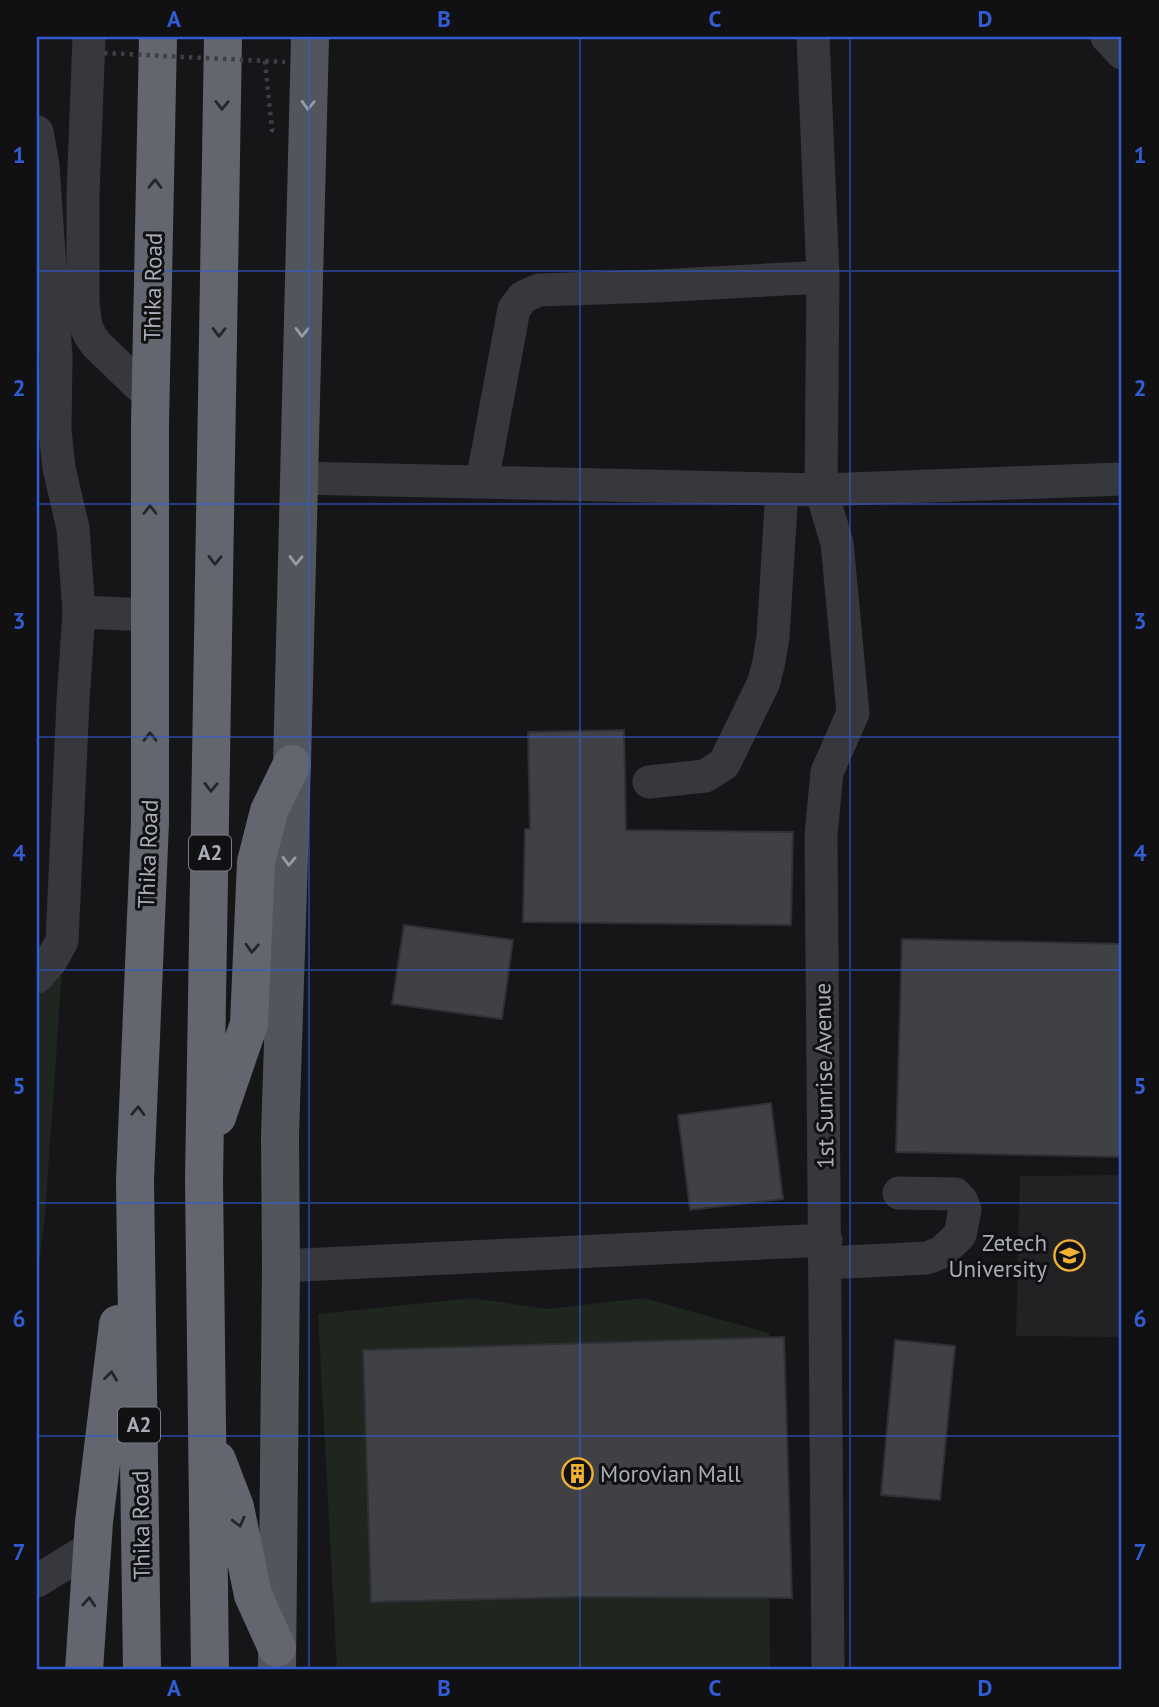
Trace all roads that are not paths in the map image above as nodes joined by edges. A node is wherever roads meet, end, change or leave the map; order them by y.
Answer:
1 (158, 37) edge
2 (223, 37) edge
3 (813, 37) edge
4 (1107, 37) edge
5 (97, 45) edge
6 (297, 49) edge
7 (1122, 52) edge
8 (37, 132) edge
9 (823, 277) junction
10 (150, 396) junction
11 (298, 478) junction
12 (1122, 479) edge
13 (482, 482) junction
14 (782, 489) junction
15 (821, 490) junction
16 (79, 612) junction
17 (149, 615) junction
18 (292, 764) junction
19 (649, 782) dead end
20 (37, 977) edge
21 (205, 1152) junction
22 (135, 1180) junction
23 (899, 1193) dead end
24 (826, 1252) junction
25 (281, 1266) junction
26 (207, 1435) junction
27 (92, 1547) junction
28 (37, 1581) edge
29 (277, 1659) edge
30 (84, 1670) edge
31 (142, 1670) edge
32 (210, 1670) edge
33 (828, 1670) edge

10 -> 1 highway, Thika Road / A2
2 -> 21 highway, A2
3 - 9 street, 1st Sunrise Avenue
4 - 7 street
5 - 10 street
6 -> 11 main road
8 - 16 street
9 - 13 street
9 - 15 street, 1st Sunrise Avenue
17 -> 10 highway, Thika Road / A2
11 - 13 street
11 -> 18 main road
12 - 15 street
13 - 14 street
14 - 15 street
14 - 19 street
15 - 24 street, 1st Sunrise Avenue
16 - 17 street
16 - 20 street
22 -> 17 highway, Thika Road / A2
18 -> 21 highway
18 -> 25 main road
21 - 26 highway, A2
27 -> 22 highway
22 - 31 highway, Thika Road / A2
23 - 24 street
24 - 25 street
24 - 33 street, 1st Sunrise Avenue
25 - 29 main road
26 -> 29 highway
26 - 32 highway, A2
27 - 28 street
30 -> 27 highway

